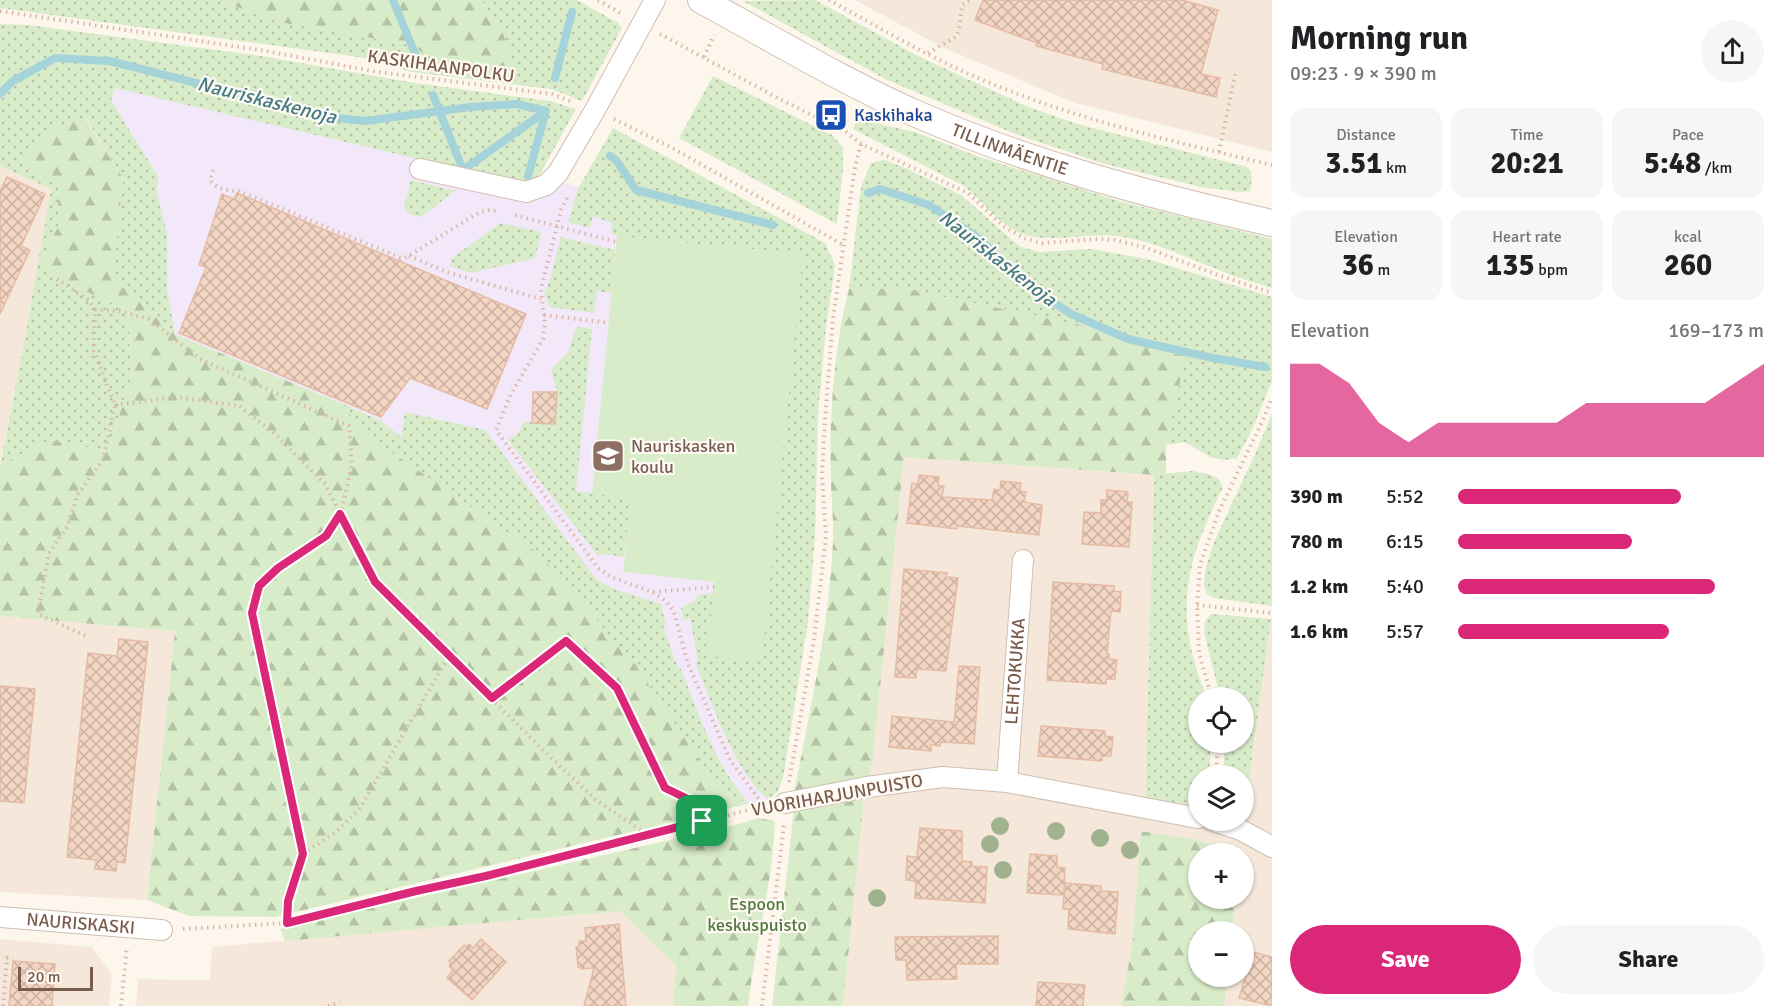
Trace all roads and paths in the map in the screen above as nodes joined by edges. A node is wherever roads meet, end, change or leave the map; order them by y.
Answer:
1 (598, 0) edge
2 (656, 0) edge
3 (701, 0) edge
4 (829, 0) edge
5 (970, 0) edge
6 (0, 11) edge
7 (642, 25) junction
8 (715, 34) dead end
9 (927, 53) junction
10 (704, 57) junction
11 (1236, 70) dead end
12 (595, 110) junction
13 (861, 144) junction
14 (1219, 152) junction
15 (1272, 165) edge
16 (420, 169) dead end
17 (213, 170) dead end
18 (503, 212) dead end
19 (514, 214) dead end
20 (1272, 223) edge
21 (557, 226) junction
22 (616, 242) dead end
23 (845, 246) junction
24 (409, 255) junction
25 (57, 279) dead end
26 (1272, 292) edge
27 (541, 298) junction
28 (95, 310) junction
29 (544, 315) junction
30 (609, 323) dead end
31 (1272, 397) edge
32 (115, 405) junction
33 (340, 514) junction
34 (1023, 560) dead end
35 (714, 587) dead end
36 (652, 592) junction
37 (1197, 605) junction
38 (1272, 613) edge
39 (86, 636) dead end
40 (449, 656) junction
41 (1209, 687) edge
42 (492, 698) junction
43 (1007, 782) junction
44 (785, 802) junction
45 (764, 806) junction
46 (1188, 816) edge
47 (702, 821) junction
48 (1243, 831) edge
49 (648, 835) junction
50 (1272, 847) edge
51 (303, 854) junction
52 (0, 917) edge
53 (287, 923) junction
54 (128, 928) junction
55 (162, 930) joint
56 (13, 959) dead end
57 (340, 1002) dead end
58 (3, 1006) edge
59 (121, 1006) edge
60 (328, 1006) edge
61 (762, 1006) edge

1 - 7 path
2 - 7 street
3 - 20 street, TILLINMÄENTIE
4 - 9 path
5 - 9 path
6 - 12 path, KASKIHAANPOLKU
7 - 10 path
7 - 12 street
8 - 10 path
9 - 14 path
10 - 13 path
11 - 14 path
12 - 16 street
12 - 23 path, KASKIHAANPOLKU
13 - 23 path
13 - 26 path
14 - 15 path
17 - 24 path
18 - 24 path
19 - 21 path
21 - 22 path
21 - 27 path
23 - 44 path
24 - 27 path
25 - 28 path
27 - 29 path
28 - 32 path
28 - 33 path
29 - 30 path
29 - 36 path
31 - 37 path
32 - 33 path
32 - 39 path
33 - 40 path
33 - 51 path
34 - 43 street, LEHTOKUKKA
35 - 36 path
36 - 45 path
37 - 38 path
37 - 41 path
40 - 42 path
40 - 51 path
42 - 47 path
42 - 49 path
43 - 44 street, VUORIHARJUNPUISTO
43 - 46 street, VUORIHARJUNPUISTO
44 - 45 path, VUORIHARJUNPUISTO
44 - 61 path
45 - 47 path, VUORIHARJUNPUISTO
47 - 49 path, VUORIHARJUNPUISTO
48 - 50 street
49 - 53 path, VUORIHARJUNPUISTO
51 - 53 path
52 - 54 street, NAURISKASKI
53 - 55 path, VUORIHARJUNPUISTO
54 - 55 street, NAURISKASKI
54 - 59 path
56 - 58 path
57 - 60 path

